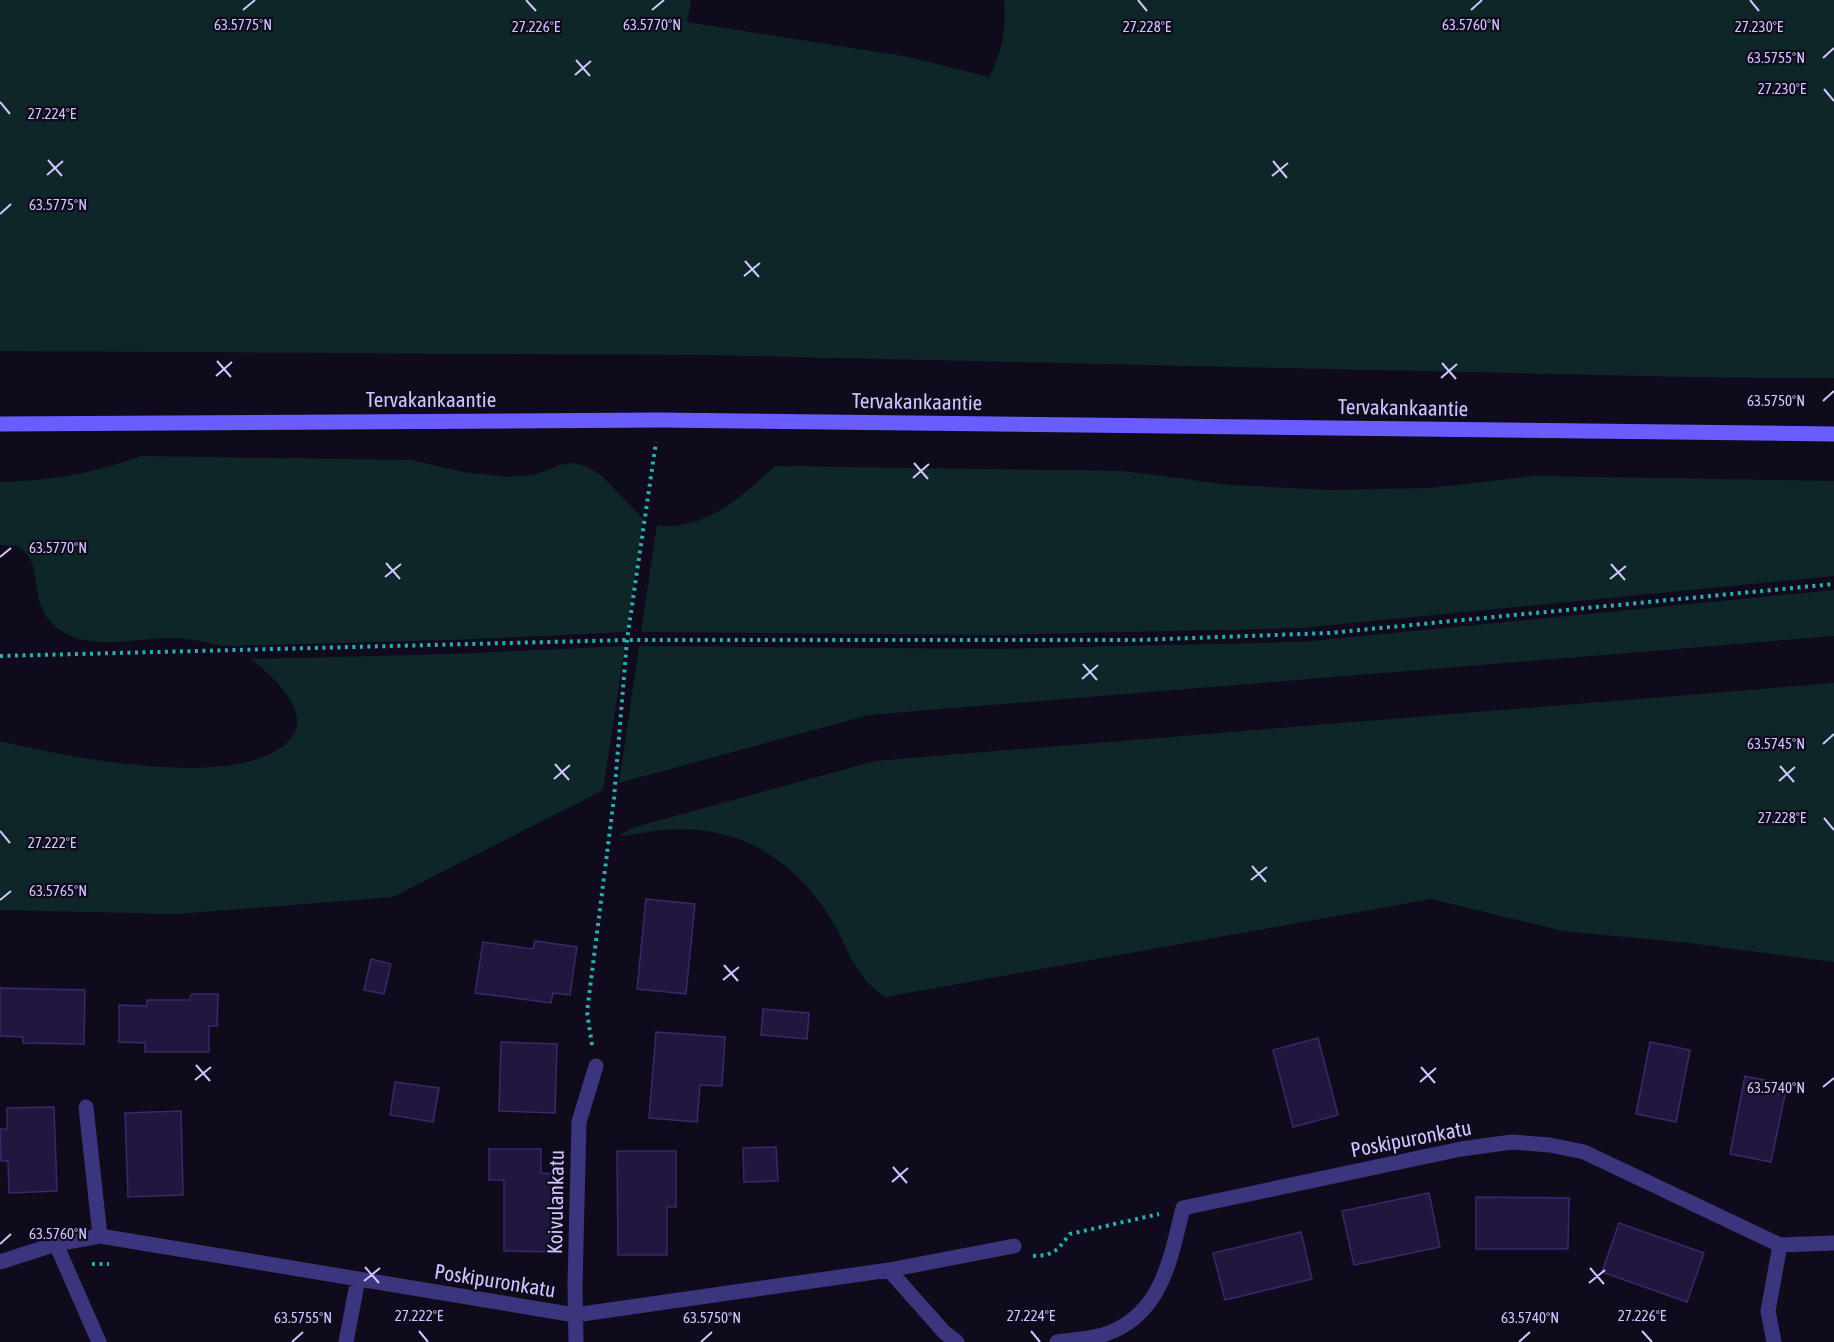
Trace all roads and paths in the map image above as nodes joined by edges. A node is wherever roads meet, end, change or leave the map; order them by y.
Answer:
1 (660, 420) junction
2 (0, 424) edge
3 (1834, 434) edge
4 (1834, 585) edge
5 (627, 640) junction
6 (0, 656) edge
7 (596, 1066) joint
8 (86, 1107) dead end
9 (1183, 1208) junction
10 (100, 1236) junction
11 (1834, 1243) edge
12 (56, 1244) junction
13 (1780, 1245) junction
14 (1014, 1246) joint
15 (0, 1262) edge
16 (119, 1265) dead end
17 (67, 1269) junction
18 (889, 1270) junction
19 (358, 1279) junction
20 (575, 1315) junction
21 (99, 1342) edge
22 (346, 1342) edge
23 (576, 1342) edge
24 (957, 1342) edge
25 (1057, 1342) edge
26 (1774, 1342) edge

1 - 2 street, Tervakankaantie
1 - 3 street, Tervakankaantie
1 - 5 path
4 - 5 path
5 - 6 path
5 - 7 path
7 - 20 street, Koivulankatu
8 - 10 street
9 - 13 street, Poskipuronkatu
9 - 14 path
9 - 25 street
10 - 12 street, Poskipuronkatu
10 - 19 street, Poskipuronkatu
11 - 13 street, Poskipuronkatu
12 - 15 street, Poskipuronkatu
12 - 17 street
13 - 26 street
14 - 18 street, Poskipuronkatu
16 - 17 path
17 - 21 street
18 - 20 street, Poskipuronkatu
18 - 24 street
19 - 20 street, Poskipuronkatu
19 - 22 street
20 - 23 street, Koivulankatu

